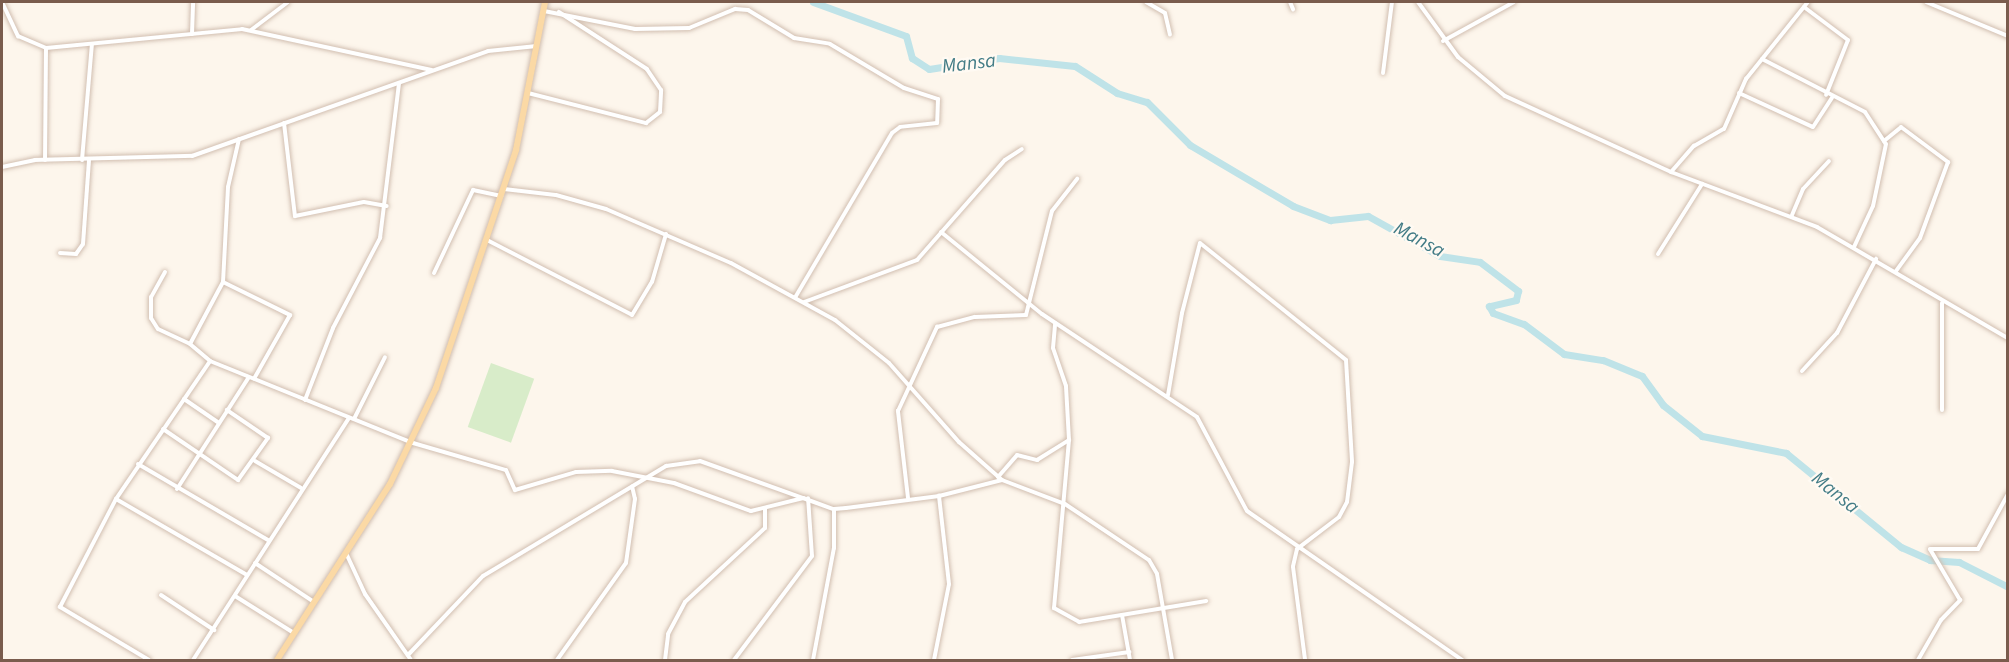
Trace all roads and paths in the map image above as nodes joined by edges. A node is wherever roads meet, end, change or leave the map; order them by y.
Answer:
1 (2, 2) edge
2 (193, 2) edge
3 (288, 2) edge
4 (545, 2) edge
5 (1146, 2) edge
6 (1290, 2) edge
7 (1392, 2) edge
8 (1418, 2) edge
9 (1514, 2) edge
10 (1808, 2) edge
11 (1926, 2) edge
12 (1804, 7) junction
13 (1293, 9) dead end
14 (543, 11) junction
15 (559, 12) junction
16 (250, 30) junction
17 (192, 34) junction
18 (1170, 34) dead end
19 (2007, 36) edge
20 (1443, 41) junction
21 (92, 44) junction
22 (537, 46) junction
23 (46, 48) junction
24 (1762, 59) junction
25 (433, 71) junction
26 (1383, 73) dead end
27 (399, 83) junction
28 (528, 93) junction
29 (1739, 93) junction
30 (1826, 95) junction
31 (1832, 98) junction
32 (284, 123) junction
33 (239, 139) junction
34 (1884, 141) junction
35 (1022, 149) dead end
36 (45, 160) junction
37 (82, 160) junction
38 (89, 160) junction
39 (1829, 161) dead end
40 (2, 167) edge
41 (1671, 172) junction
42 (1077, 179) dead end
43 (1702, 184) junction
44 (504, 189) junction
45 (502, 196) junction
46 (387, 206) junction
47 (1792, 215) junction
48 (941, 232) junction
49 (666, 234) junction
50 (487, 240) junction
51 (1854, 247) junction
52 (60, 253) dead end
53 (1658, 254) dead end
54 (1876, 259) junction
55 (1896, 271) junction
56 (165, 272) dead end
57 (434, 273) dead end
58 (223, 282) junction
59 (795, 298) junction
60 (804, 302) junction
61 (1942, 302) junction
62 (1032, 306) junction
63 (1055, 323) junction
64 (2007, 339) edge
65 (190, 344) junction
66 (385, 357) dead end
67 (210, 361) junction
68 (1802, 371) dead end
69 (252, 378) junction
70 (909, 388) junction
71 (1168, 395) junction
72 (184, 399) junction
73 (305, 400) junction
74 (227, 410) junction
75 (1942, 410) dead end
76 (352, 419) junction
77 (219, 423) junction
78 (163, 429) junction
79 (1069, 440) junction
80 (413, 443) junction
81 (198, 456) junction
82 (255, 461) junction
83 (138, 464) junction
84 (647, 477) junction
85 (1000, 479) junction
86 (632, 486) junction
87 (301, 488) junction
88 (177, 489) junction
89 (2007, 494) edge
90 (939, 496) junction
91 (805, 498) junction
92 (908, 498) junction
93 (116, 499) junction
94 (1065, 504) junction
95 (765, 508) junction
96 (834, 509) junction
97 (268, 540) junction
98 (1297, 549) junction
99 (346, 554) junction
100 (255, 564) junction
101 (247, 574) junction
102 (161, 595) dead end
103 (235, 596) junction
104 (1206, 601) dead end
105 (314, 602) junction
106 (1162, 609) junction
107 (1122, 615) junction
108 (214, 630) junction
109 (294, 633) junction
110 (1129, 652) junction
111 (408, 655) junction
112 (149, 660) edge
113 (193, 660) edge
114 (277, 660) edge
115 (411, 660) edge
116 (557, 660) edge
117 (664, 660) edge
118 (734, 660) edge
119 (813, 660) edge
120 (934, 660) edge
121 (1072, 660) edge
122 (1130, 660) edge
123 (1172, 660) edge
124 (1305, 660) edge
125 (1462, 660) edge
126 (1918, 660) edge

1 - 23 street
2 - 17 street
3 - 16 street
4 - 14 main road
5 - 18 street
6 - 13 street
7 - 26 street
8 - 20 street
9 - 20 street
10 - 12 street
11 - 19 street
12 - 24 street
12 - 30 street
14 - 15 street
14 - 22 main road
15 - 28 street
15 - 59 street
16 - 17 street
16 - 25 street
17 - 21 street
20 - 41 street
21 - 23 street
21 - 37 street
22 - 25 street
22 - 28 main road
23 - 36 street
24 - 29 street
24 - 30 street
25 - 27 street
27 - 32 street
27 - 46 street
28 - 44 main road
29 - 31 street
29 - 41 street
30 - 31 street
31 - 34 street
32 - 33 street
32 - 46 street
33 - 38 street
33 - 58 street
34 - 51 street
34 - 55 street
35 - 48 street
36 - 37 street
36 - 40 street
37 - 38 street
38 - 52 street
39 - 47 street
41 - 43 street
42 - 62 street
43 - 47 street
43 - 53 street
44 - 45 main road
44 - 49 street
45 - 50 main road
45 - 57 street
46 - 73 street
47 - 51 street
48 - 60 street
48 - 62 street
49 - 50 street
49 - 59 street
50 - 80 main road
51 - 54 street
54 - 55 street
54 - 68 street
55 - 61 street
56 - 65 street
58 - 65 street
58 - 69 street
59 - 60 street
60 - 70 street
61 - 64 street
61 - 75 street
62 - 63 street
62 - 70 street
63 - 71 street
63 - 79 street
65 - 67 street
66 - 76 street
67 - 69 street
67 - 72 street
69 - 73 street
69 - 74 street
70 - 85 street
70 - 92 street
71 - 98 street
71 - 98 street
72 - 77 street
72 - 78 street
73 - 76 street
74 - 77 street
74 - 82 street
76 - 80 street
76 - 87 street
77 - 81 street
78 - 81 street
78 - 83 street
79 - 85 street
79 - 94 street
80 - 84 street
80 - 99 main road
81 - 82 street
81 - 88 street
82 - 87 street
83 - 88 street
83 - 93 street
84 - 86 street
84 - 91 street
84 - 95 street
85 - 90 street
85 - 94 street
86 - 111 street
86 - 116 street
87 - 97 street
88 - 97 street
89 - 126 street
90 - 92 street
90 - 120 street
91 - 95 street
91 - 96 street
91 - 118 street
92 - 96 street
93 - 101 street
93 - 112 street
94 - 106 street
94 - 107 street
95 - 117 street
96 - 119 street
97 - 100 street
98 - 124 street
98 - 125 street
99 - 105 main road
99 - 111 street
100 - 101 street
100 - 105 street
101 - 103 street
102 - 108 street
103 - 108 street
103 - 109 street
104 - 106 street
105 - 109 main road
106 - 107 street
106 - 123 street
107 - 110 street
108 - 113 street
109 - 114 main road
110 - 121 street
110 - 122 street
111 - 115 street

